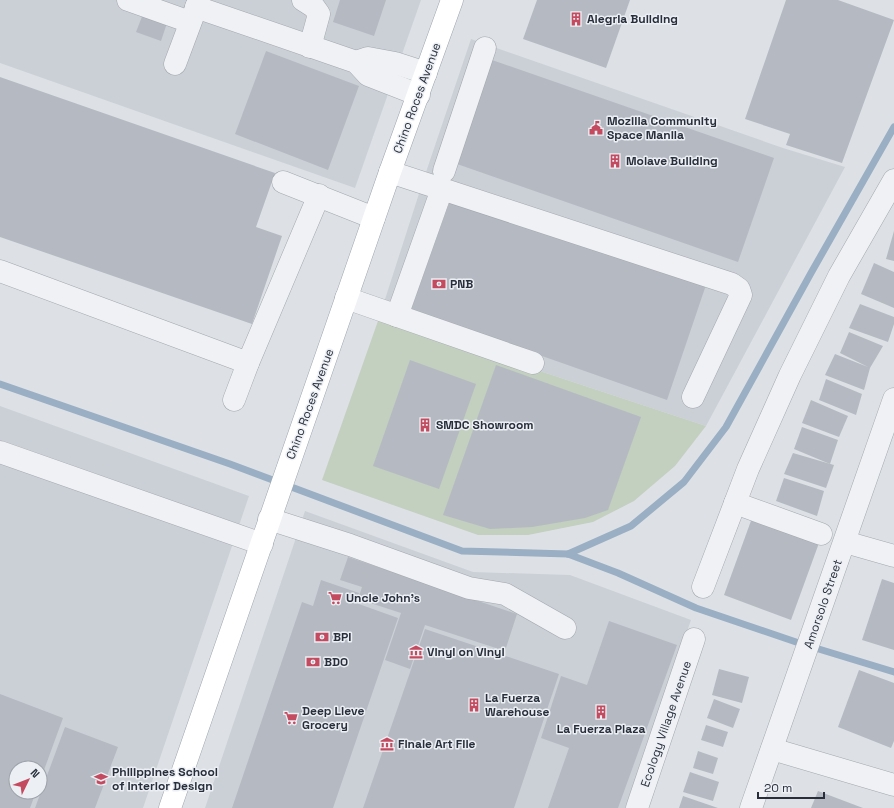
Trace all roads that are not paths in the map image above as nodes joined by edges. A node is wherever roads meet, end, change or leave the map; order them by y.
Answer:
1 (128, 0) edge
2 (303, 0) edge
3 (452, 0) edge
4 (195, 10) edge
5 (310, 47) junction
6 (485, 48) dead end
7 (356, 62) junction
8 (175, 64) dead end
9 (426, 73) junction
10 (419, 96) junction
11 (390, 172) junction
12 (443, 180) junction
13 (894, 180) edge
14 (283, 182) dead end
15 (319, 195) junction
16 (374, 218) junction
17 (0, 271) edge
18 (346, 298) junction
19 (397, 316) junction
20 (248, 363) junction
21 (533, 364) dead end
22 (693, 397) dead end
23 (894, 399) edge
24 (234, 400) dead end
25 (0, 452) edge
26 (735, 503) junction
27 (269, 519) junction
28 (821, 534) dead end
29 (845, 542) junction
30 (262, 544) junction
31 (894, 556) edge
32 (703, 587) dead end
33 (565, 628) dead end
34 (694, 639) dead end
35 (772, 749) junction
36 (894, 785) edge
37 (170, 808) edge
38 (637, 808) edge
39 (751, 808) edge

1 - 4 street
2 - 5 street
3 - 9 main road, Chino Roces Avenue
4 - 5 street
4 - 8 street
5 - 7 street
6 - 12 street
7 - 9 street
7 - 10 street
9 - 10 main road, Chino Roces Avenue
10 - 11 main road, Chino Roces Avenue
11 - 12 street
11 - 16 main road, Chino Roces Avenue
12 - 19 street
12 - 22 street
13 - 26 street
14 - 15 street
15 - 16 street
15 - 20 street
16 - 18 main road, Chino Roces Avenue
17 - 20 street
18 - 19 street
18 - 27 main road, Chino Roces Avenue
19 - 21 street
20 - 24 street
23 - 29 street, Amorsolo Street
25 - 30 street
26 - 28 street
26 - 32 street
27 - 30 main road, Chino Roces Avenue
27 - 33 street
29 - 31 street
29 - 35 street, Amorsolo Street
30 - 37 main road, Chino Roces Avenue
34 - 38 street, Ecology Village Avenue
35 - 36 street
35 - 39 street, Amorsolo Street

